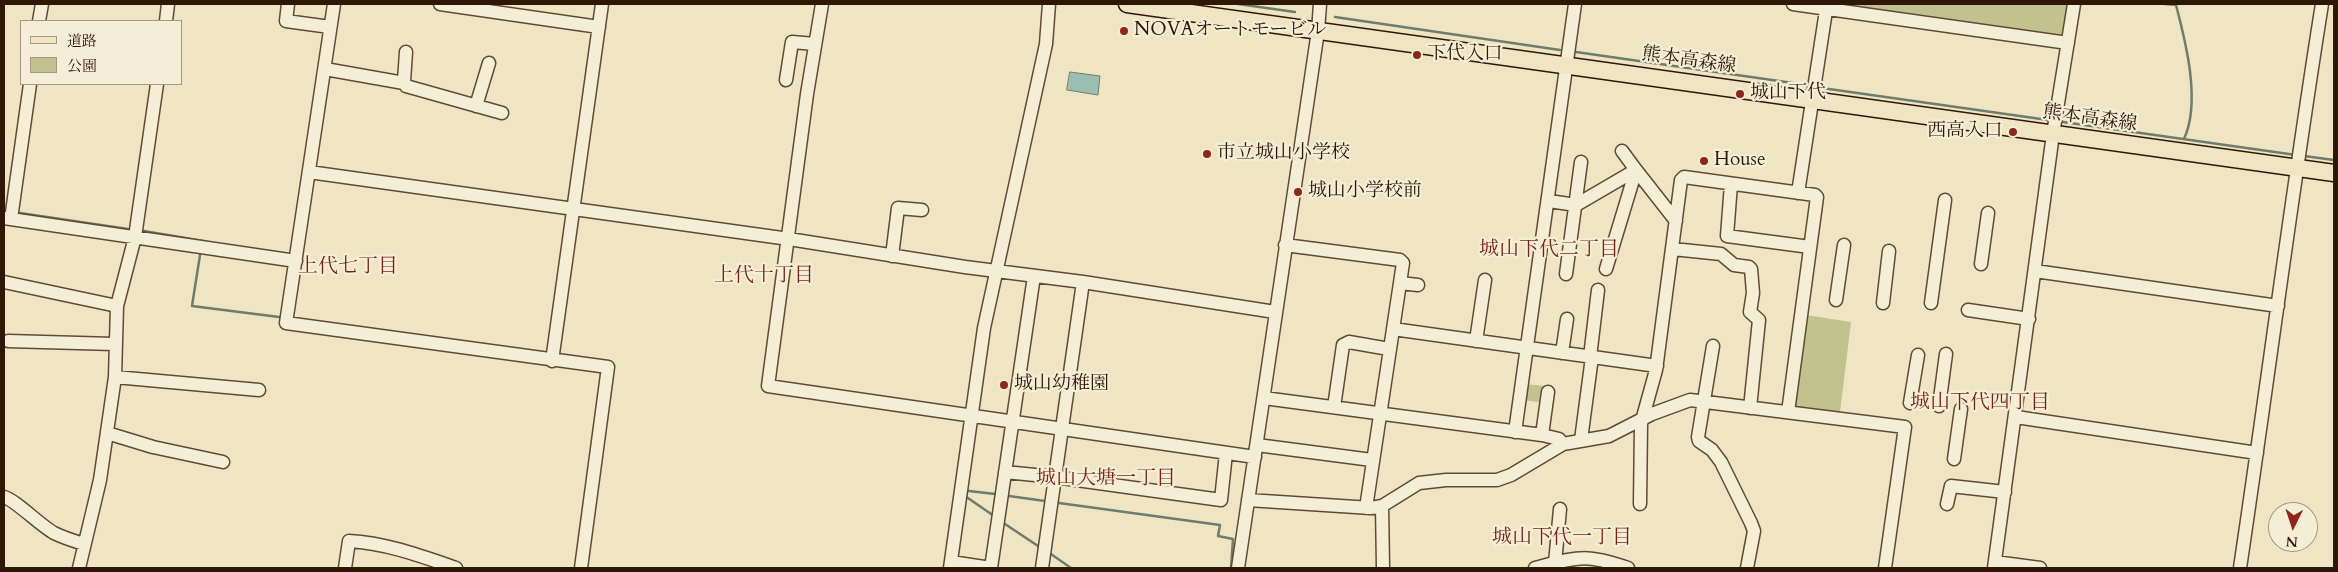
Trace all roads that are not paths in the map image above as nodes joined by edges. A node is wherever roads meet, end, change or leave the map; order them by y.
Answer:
1 (42, 4) edge
2 (168, 4) edge
3 (288, 4) edge
4 (334, 4) edge
5 (440, 4) edge
6 (602, 4) edge
7 (822, 4) edge
8 (1049, 4) edge
9 (1127, 4) edge
10 (1320, 4) edge
11 (1575, 4) edge
12 (1793, 4) edge
13 (2074, 4) edge
14 (2322, 4) edge
15 (1152, 6) edge
16 (1827, 6) edge
17 (39, 20) edge
18 (166, 20) edge
19 (330, 27) junction
20 (599, 27) junction
21 (1318, 31) junction
22 (2068, 43) junction
23 (815, 44) junction
24 (406, 52) dead end
25 (489, 63) dead end
26 (1566, 64) junction
27 (325, 70) junction
28 (786, 80) dead end
29 (404, 84) junction
30 (30, 85) edge
31 (157, 85) edge
32 (1812, 100) junction
33 (476, 106) junction
34 (502, 114) dead end
35 (2053, 134) junction
36 (1622, 151) dead end
37 (1581, 162) dead end
38 (2296, 167) junction
39 (1636, 170) junction
40 (309, 172) junction
41 (2334, 173) edge
42 (1731, 184) junction
43 (1798, 193) junction
44 (1945, 200) dead end
45 (1548, 202) junction
46 (1576, 205) junction
47 (574, 209) junction
48 (922, 210) dead end
49 (1988, 213) dead end
50 (8, 219) edge
51 (1676, 221) junction
52 (135, 237) junction
53 (789, 239) junction
54 (1285, 245) junction
55 (1844, 245) dead end
56 (1810, 247) junction
57 (1673, 249) junction
58 (1889, 251) dead end
59 (892, 256) junction
60 (296, 261) junction
61 (1981, 264) dead end
62 (1606, 269) dead end
63 (2035, 271) junction
64 (997, 272) junction
65 (1566, 274) dead end
66 (1034, 276) junction
67 (1485, 280) dead end
68 (4, 282) edge
69 (1083, 282) junction
70 (1400, 283) junction
71 (1418, 285) dead end
72 (1598, 290) dead end
73 (1836, 300) dead end
74 (1883, 303) dead end
75 (1931, 304) dead end
76 (117, 306) junction
77 (2278, 306) junction
78 (1968, 310) dead end
79 (1275, 312) junction
80 (1567, 319) dead end
81 (2029, 319) junction
82 (1393, 329) junction
83 (8, 341) dead end
84 (1476, 341) junction
85 (114, 344) junction
86 (1713, 346) dead end
87 (1526, 347) junction
88 (1389, 349) junction
89 (1562, 353) junction
90 (1918, 354) dead end
91 (1946, 354) dead end
92 (1591, 357) junction
93 (552, 360) junction
94 (1656, 366) junction
95 (115, 377) junction
96 (259, 390) dead end
97 (1548, 392) dead end
98 (1264, 398) junction
99 (1704, 402) junction
100 (1910, 403) dead end
101 (1939, 406) dead end
102 (1334, 407) junction
103 (1750, 408) junction
104 (1961, 409) dead end
105 (1788, 412) junction
106 (1379, 413) junction
107 (972, 416) junction
108 (2016, 417) junction
109 (1642, 419) junction
110 (1013, 422) junction
111 (1062, 429) junction
112 (1515, 432) junction
113 (107, 433) junction
114 (1542, 435) junction
115 (1581, 440) junction
116 (1563, 444) junction
117 (1256, 451) junction
118 (1226, 453) junction
119 (2257, 453) junction
120 (1954, 459) dead end
121 (1372, 460) junction
122 (223, 462) dead end
123 (1005, 472) junction
124 (1055, 477) junction
125 (2005, 492) junction
126 (4, 497) edge
127 (1248, 500) junction
128 (1640, 504) dead end
129 (1947, 504) dead end
130 (1382, 506) junction
131 (1366, 508) junction
132 (1560, 509) dead end
133 (84, 544) junction
134 (1586, 563) edge
135 (950, 565) edge
136 (1994, 565) edge
137 (1546, 566) edge
138 (79, 568) edge
139 (345, 568) edge
140 (456, 568) edge
141 (581, 568) edge
142 (991, 568) edge
143 (1042, 568) edge
144 (1240, 568) edge
145 (1386, 568) edge
146 (1628, 568) edge
147 (1747, 568) edge
148 (1885, 568) edge
149 (2040, 568) edge
150 (2240, 568) edge

1 - 17 street
2 - 18 street
3 - 19 street
4 - 19 street
5 - 20 street
6 - 20 street
7 - 23 street
8 - 64 street
9 - 15 main road, 熊本高森線
10 - 21 street
11 - 26 street
12 - 16 street
13 - 22 street
14 - 38 street
15 - 21 main road, 熊本高森線
16 - 22 street
16 - 32 street
19 - 27 street
20 - 47 street
21 - 26 main road, 熊本高森線
21 - 54 street
22 - 35 street
23 - 28 street
23 - 53 street
24 - 29 street
25 - 33 street
26 - 32 main road, 熊本高森線
26 - 45 street
27 - 29 street
27 - 40 street
29 - 33 street
30 - 50 street
31 - 52 street
32 - 35 main road, 熊本高森線
32 - 43 street
33 - 34 street
35 - 38 main road, 熊本高森線
35 - 63 street
36 - 39 street
37 - 46 street
38 - 41 main road, 熊本高森線
38 - 77 street
39 - 46 street
39 - 51 street
39 - 62 street
40 - 47 street
40 - 60 street
42 - 43 street
42 - 51 street
42 - 56 street
43 - 56 street
44 - 75 street
45 - 46 street
45 - 87 street
46 - 65 street
47 - 53 street
47 - 93 street
48 - 59 street
49 - 61 street
50 - 52 street
51 - 57 street
52 - 60 street
52 - 76 street
53 - 59 street
53 - 107 street
54 - 70 street
54 - 79 street
55 - 73 street
56 - 105 street
57 - 94 street
57 - 103 street
58 - 74 street
59 - 64 street
60 - 93 street
63 - 77 street
63 - 81 street
64 - 66 street
64 - 107 street
66 - 69 street
66 - 110 street
67 - 84 street
68 - 76 street
69 - 79 street
69 - 111 street
70 - 71 street
70 - 82 street
72 - 92 street
76 - 85 street
77 - 119 street
78 - 81 street
79 - 98 street
80 - 89 street
81 - 108 street
82 - 84 street
82 - 88 street
83 - 85 street
84 - 87 street
85 - 95 street
86 - 99 street
87 - 89 street
87 - 112 street
88 - 102 street
88 - 106 street
89 - 92 street
90 - 100 street
91 - 101 street
92 - 94 street
92 - 115 street
93 - 141 street
94 - 109 street
95 - 96 street
95 - 113 street
97 - 114 street
98 - 102 street
98 - 117 street
99 - 103 street
99 - 109 street
99 - 147 street
102 - 106 street
103 - 105 street
104 - 120 street
105 - 148 street
106 - 112 street
106 - 121 street
107 - 110 street
107 - 135 street
108 - 119 street
108 - 125 street
109 - 115 street
109 - 128 street
110 - 111 street
110 - 123 street
111 - 118 street
111 - 124 street
112 - 114 street
113 - 122 street
113 - 133 street
114 - 116 street
115 - 116 street
116 - 130 street
117 - 118 street
117 - 121 street
117 - 127 street
118 - 124 street
119 - 150 street
121 - 131 street
123 - 124 street
123 - 142 street
124 - 143 street
125 - 129 street
125 - 136 street
126 - 133 street
127 - 131 street
127 - 144 street
130 - 131 street
130 - 145 street
132 - 137 street
133 - 138 street
134 - 137 street
134 - 146 street
135 - 142 street
136 - 149 street
139 - 140 street

